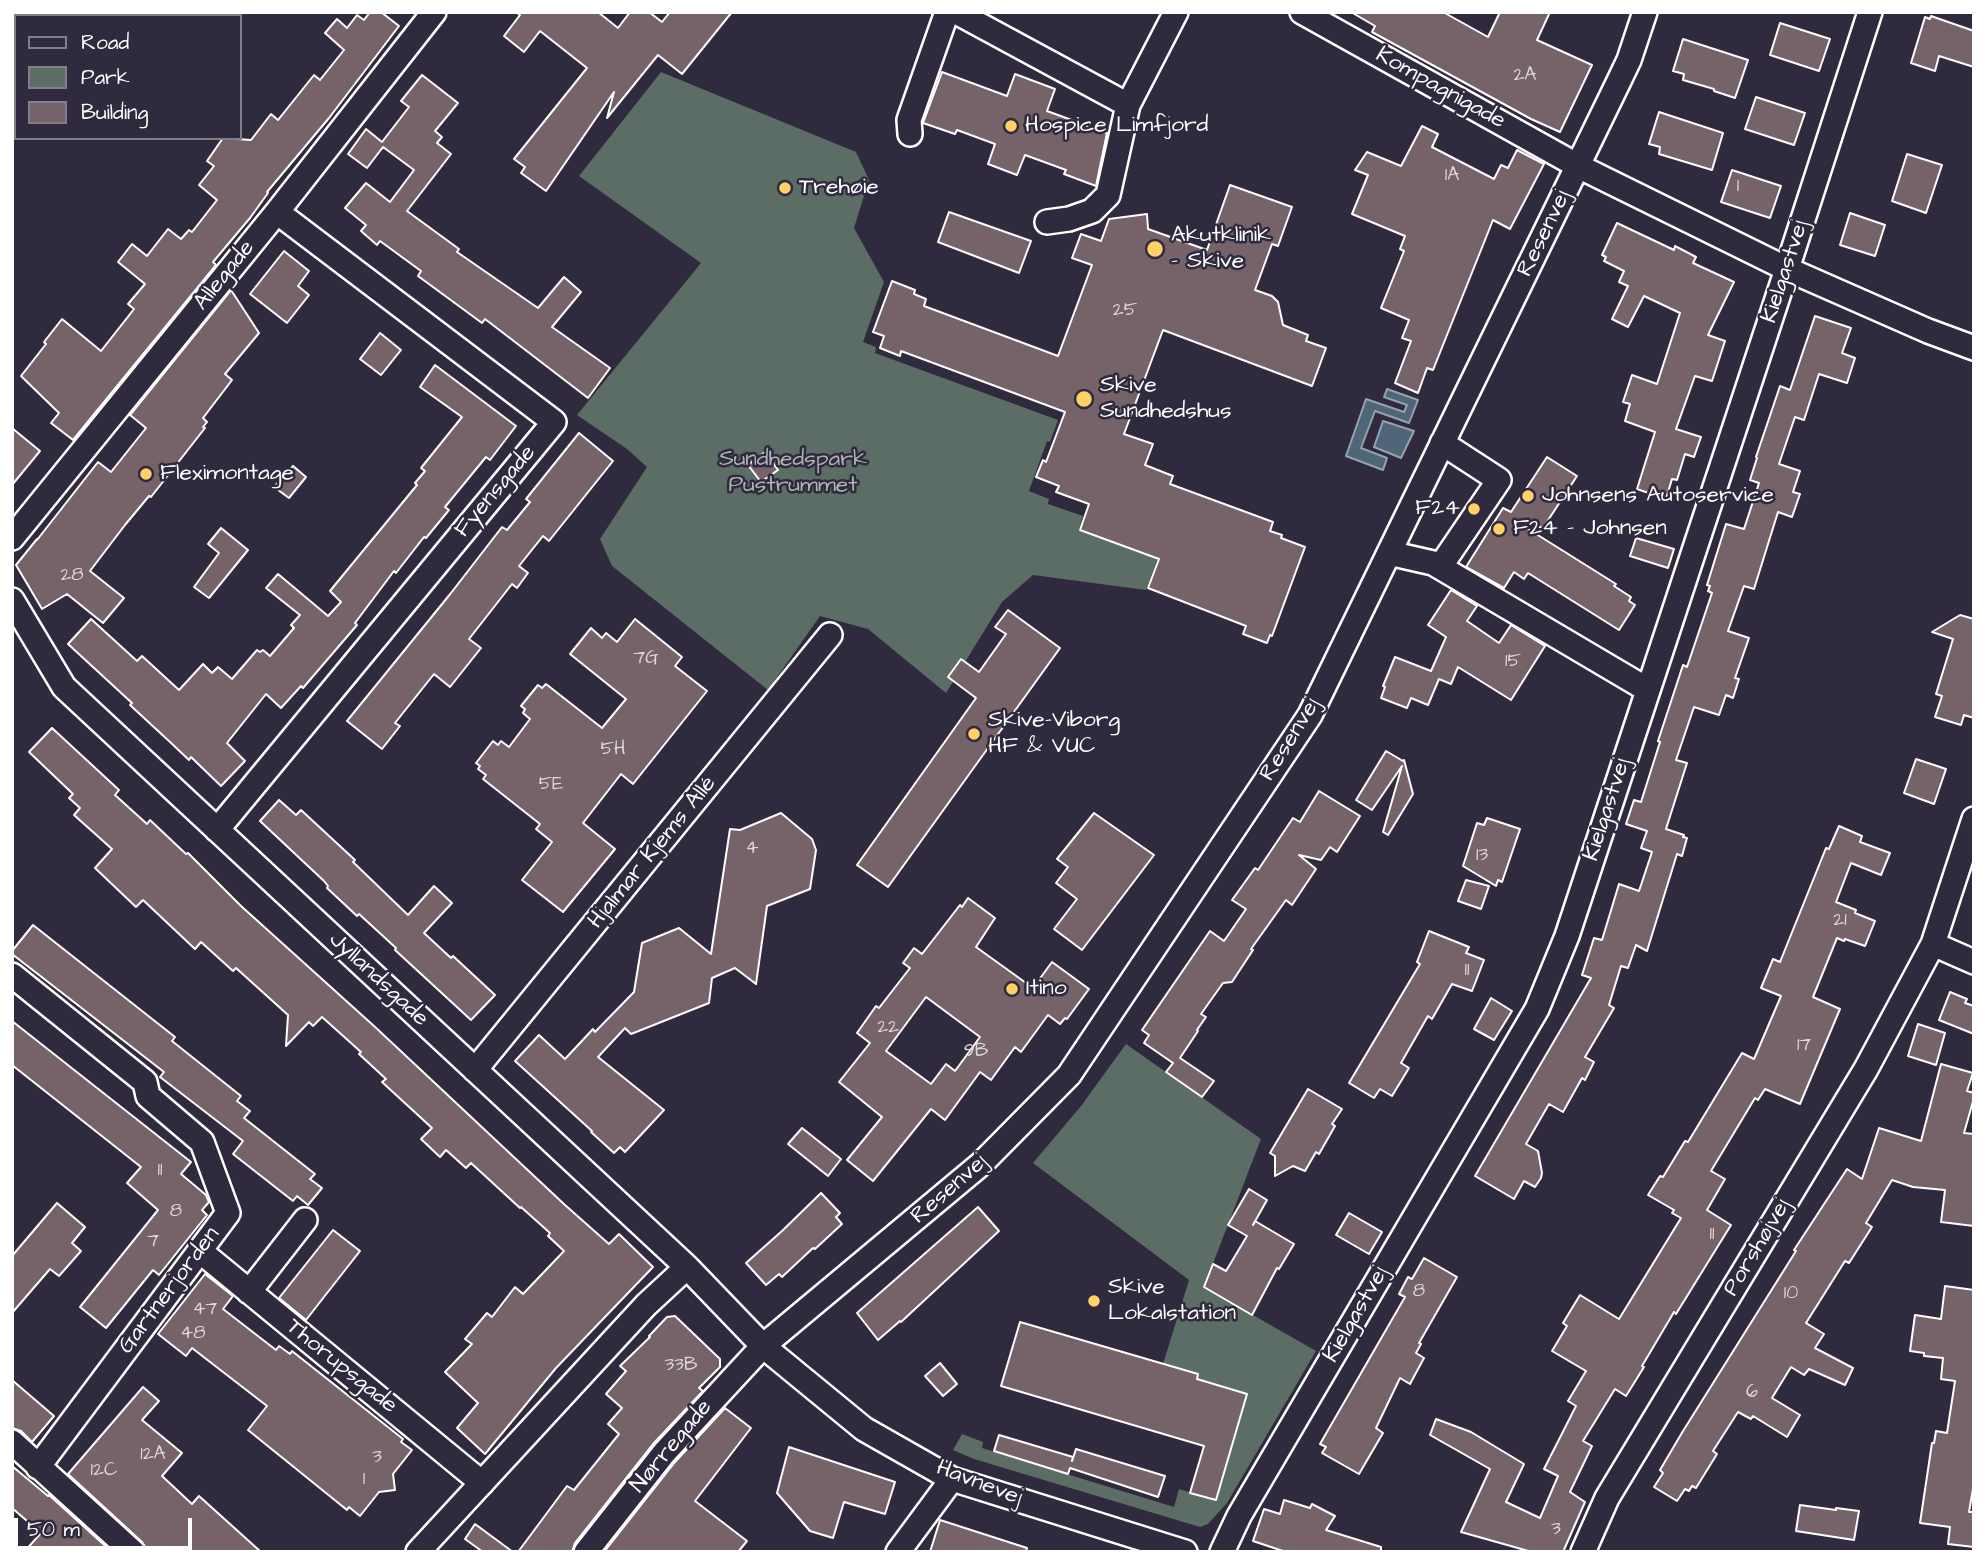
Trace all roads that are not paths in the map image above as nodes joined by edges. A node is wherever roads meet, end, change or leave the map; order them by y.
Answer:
1 (434, 12) edge
2 (947, 12) edge
3 (956, 12) edge
4 (1176, 12) edge
5 (1302, 12) edge
6 (1645, 12) edge
7 (1870, 12) edge
8 (1128, 105) junction
9 (910, 134) dead end
10 (1578, 166) junction
11 (277, 212) junction
12 (1047, 222) dead end
13 (1787, 269) junction
14 (1974, 348) edge
15 (1442, 443) junction
16 (12, 538) edge
17 (1389, 553) junction
18 (1440, 567) junction
19 (12, 600) edge
20 (830, 635) dead end
21 (1648, 690) junction
22 (1974, 820) edge
23 (217, 830) junction
24 (1933, 944) junction
25 (1974, 962) edge
26 (12, 975) edge
27 (475, 1070) junction
28 (305, 1220) dead end
29 (200, 1251) junction
30 (687, 1267) junction
31 (249, 1292) junction
32 (763, 1346) junction
33 (12, 1442) edge
34 (38, 1467) junction
35 (952, 1479) junction
36 (482, 1483) junction
37 (1181, 1551) edge
38 (133, 1552) edge
39 (418, 1552) edge
40 (586, 1552) edge
41 (898, 1552) edge
42 (1222, 1552) edge
43 (1583, 1552) edge

1 - 11 street, Allegade
2 - 9 street
3 - 8 street
4 - 8 street
5 - 10 street, Kompagnigade
6 - 10 street, Resenvej
7 - 13 street, Kielgastvej
8 - 12 street
10 - 13 street, Kompagnigade
10 - 15 street, Resenvej
11 - 16 street, Allegade
11 - 23 street, Fyensgade
13 - 14 street, Kompagnigade
13 - 21 street, Kielgastvej
15 - 17 street, Resenvej
15 - 18 street
17 - 18 street
17 - 32 street, Resenvej
18 - 21 street
19 - 23 street, Jyllandsgade
20 - 27 street, Hjalmar Kjems Allé
21 - 42 street, Kielgastvej
22 - 24 street, Porshøjvej
23 - 27 street, Jyllandsgade
24 - 25 street
24 - 43 street, Porshøjvej
26 - 29 street, Gartnerjorden
27 - 30 street, Jyllandsgade
28 - 31 street
29 - 31 street, Thorupsgade
29 - 34 street, Gartnerjorden
30 - 32 street, Jyllandsgade
30 - 36 street
31 - 36 street, Thorupsgade
32 - 35 street, Havnevej
32 - 40 street, Nørregade
33 - 34 street
34 - 38 street
35 - 37 street, Havnevej
35 - 41 street
36 - 39 street

